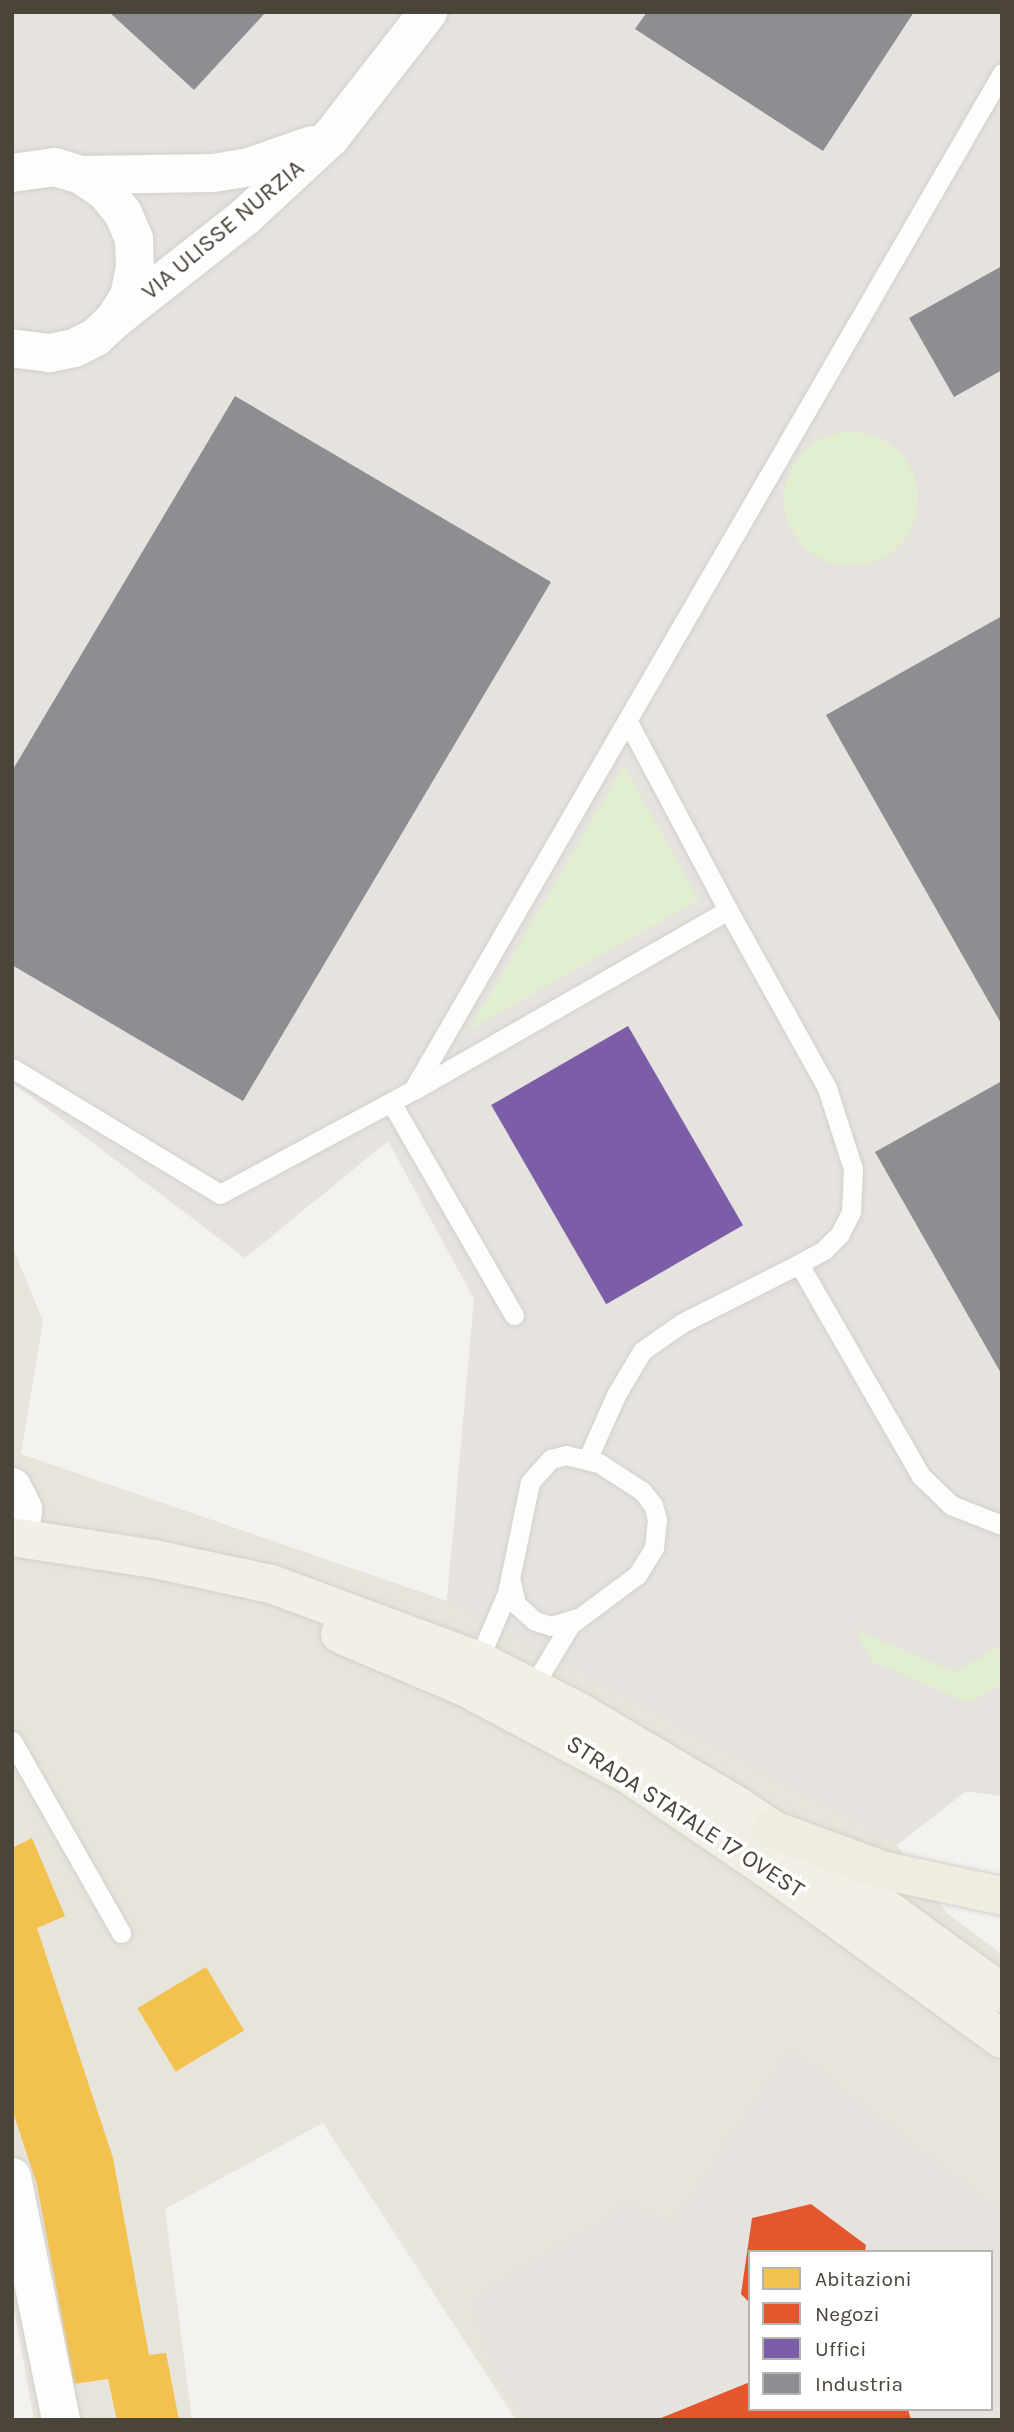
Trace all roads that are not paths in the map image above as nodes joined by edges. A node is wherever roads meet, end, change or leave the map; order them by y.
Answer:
1 (428, 12) edge
2 (1002, 74) edge
3 (331, 138) junction
4 (18, 169) edge
5 (81, 175) junction
6 (114, 320) junction
7 (12, 348) edge
8 (50, 353) junction
9 (12, 374) edge
10 (627, 720) junction
11 (728, 910) junction
12 (12, 1068) edge
13 (414, 1090) junction
14 (392, 1104) junction
15 (799, 1264) junction
16 (514, 1315) dead end
17 (588, 1458) junction
18 (12, 1487) edge
19 (1002, 1525) edge
20 (16, 1537) edge
21 (511, 1577) junction
22 (578, 1617) junction
23 (472, 1674) junction
24 (525, 1700) junction
25 (12, 1741) edge
26 (771, 1829) junction
27 (1002, 1896) edge
28 (121, 1933) dead end
29 (1002, 1993) edge
30 (1002, 2039) edge
31 (12, 2177) edge
32 (61, 2420) edge

1 - 3 street, VIA ULISSE NURZIA
2 - 10 lane
3 - 5 street, VIA ULISSE NURZIA
3 - 6 street, VIA ULISSE NURZIA
4 - 5 street, VIA ULISSE NURZIA
5 - 6 street
6 - 8 street, VIA ULISSE NURZIA
7 - 8 street
8 - 9 street
10 - 11 lane
10 - 13 lane
11 - 13 lane
11 - 15 lane
12 - 14 lane
13 - 14 lane
14 - 16 lane
15 - 17 lane
15 - 19 lane
17 - 21 lane
17 - 22 lane
18 - 20 street
20 - 23 main road, STRADA STATALE 17 OVEST
21 - 22 lane
21 - 23 lane
22 - 24 lane
23 - 24 main road, STRADA STATALE 17 OVEST
24 - 26 main road, STRADA STATALE 17 OVEST
24 - 30 main road, STRADA STATALE 17 OVEST
25 - 28 lane
26 - 27 highway
26 - 29 main road, STRADA STATALE 17 OVEST
31 - 32 street

